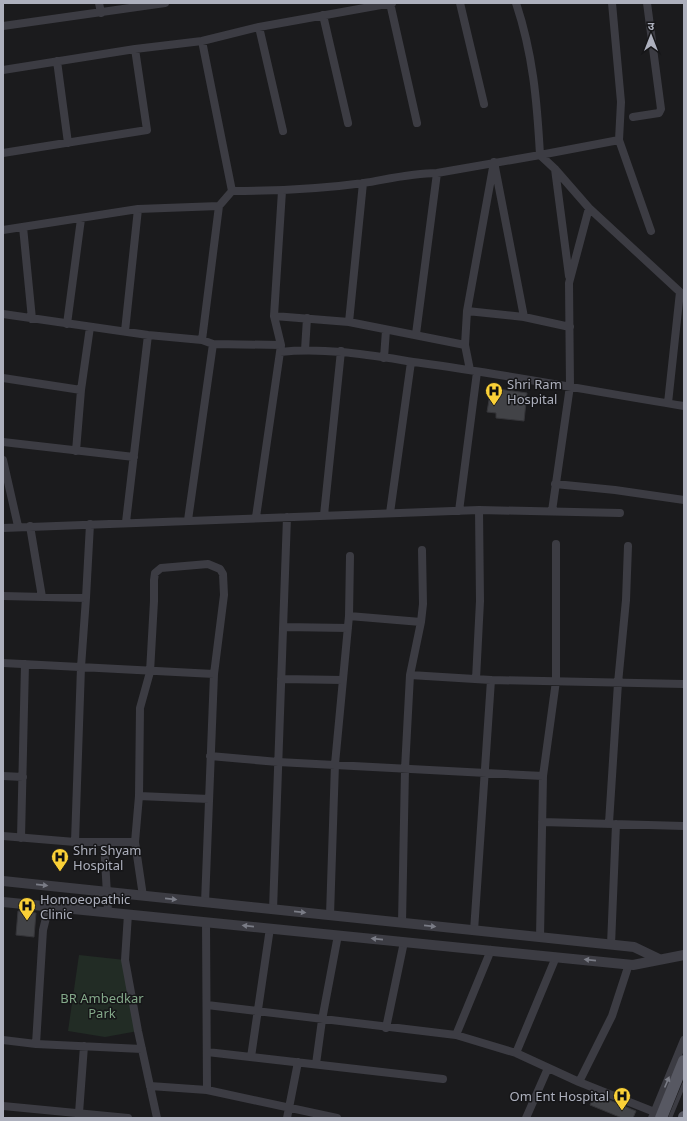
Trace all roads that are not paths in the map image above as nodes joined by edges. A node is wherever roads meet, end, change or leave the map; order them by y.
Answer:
1 (98, 3) edge
2 (164, 3) edge
3 (391, 3) edge
4 (460, 3) edge
5 (516, 3) edge
6 (612, 3) edge
7 (647, 3) edge
8 (101, 13) junction
9 (323, 15) junction
10 (3, 26) edge
11 (259, 27) junction
12 (202, 41) junction
13 (135, 49) junction
14 (57, 61) junction
15 (3, 70) edge
16 (484, 104) dead end
17 (633, 117) dead end
18 (348, 123) dead end
19 (417, 123) dead end
20 (283, 131) dead end
21 (619, 140) junction
22 (68, 143) junction
23 (3, 153) edge
24 (540, 155) junction
25 (494, 162) junction
26 (555, 168) junction
27 (437, 172) junction
28 (363, 183) junction
29 (282, 191) junction
30 (232, 192) junction
31 (219, 206) junction
32 (589, 208) junction
33 (138, 209) junction
34 (81, 219) junction
35 (23, 227) junction
36 (3, 230) edge
37 (650, 231) dead end
38 (569, 283) junction
39 (467, 311) junction
40 (3, 314) edge
41 (274, 316) junction
42 (524, 317) junction
43 (307, 318) junction
44 (32, 320) junction
45 (350, 322) junction
46 (67, 324) junction
47 (90, 327) junction
48 (570, 327) junction
49 (386, 330) junction
50 (125, 331) junction
51 (416, 334) junction
52 (148, 335) junction
53 (202, 340) junction
54 (213, 344) junction
55 (465, 345) junction
56 (281, 349) junction
57 (305, 350) junction
58 (341, 351) junction
59 (384, 358) junction
60 (411, 362) junction
61 (474, 371) junction
62 (3, 378) edge
63 (570, 386) junction
64 (81, 390) junction
65 (668, 403) junction
66 (684, 406) edge
67 (3, 442) edge
68 (76, 452) junction
69 (134, 457) junction
70 (3, 460) edge
71 (555, 484) junction
72 (684, 500) edge
73 (479, 510) junction
74 (460, 511) junction
75 (552, 511) junction
76 (390, 513) junction
77 (620, 513) dead end
78 (324, 515) junction
79 (256, 517) junction
80 (287, 517) junction
81 (188, 520) junction
82 (126, 522) junction
83 (90, 524) junction
84 (18, 526) junction
85 (30, 526) junction
86 (3, 528) edge
87 (556, 544) dead end
88 (628, 546) dead end
89 (422, 550) dead end
90 (350, 556) dead end
91 (3, 596) edge
92 (42, 596) junction
93 (86, 598) junction
94 (349, 616) junction
95 (421, 622) junction
96 (283, 627) junction
97 (348, 628) junction
98 (3, 663) edge
99 (25, 664) junction
100 (80, 667) junction
101 (150, 672) junction
102 (214, 674) junction
103 (410, 675) junction
104 (281, 679) junction
105 (476, 679) junction
106 (343, 680) junction
107 (491, 680) junction
108 (556, 681) junction
109 (618, 683) junction
110 (684, 684) edge
111 (210, 756) junction
112 (278, 762) junction
113 (335, 764) junction
114 (405, 769) junction
115 (484, 773) junction
116 (3, 776) edge
117 (543, 776) junction
118 (23, 777) junction
119 (139, 796) junction
120 (209, 799) junction
121 (542, 822) junction
122 (613, 824) junction
123 (684, 826) edge
124 (3, 836) edge
125 (21, 838) junction
126 (75, 842) junction
127 (104, 842) junction
128 (136, 842) junction
129 (3, 881) edge
130 (109, 892) junction
131 (143, 896) junction
132 (3, 902) edge
133 (205, 903) junction
134 (49, 906) junction
135 (273, 910) junction
136 (108, 912) junction
137 (128, 914) junction
138 (330, 916) junction
139 (206, 922) junction
140 (404, 923) junction
141 (270, 928) junction
142 (474, 930) junction
143 (338, 935) junction
144 (542, 938) junction
145 (404, 942) junction
146 (611, 945) junction
147 (491, 950) junction
148 (684, 955) edge
149 (541, 956) junction
150 (556, 957) junction
151 (659, 959) junction
152 (629, 964) junction
153 (207, 1005) junction
154 (258, 1012) junction
155 (322, 1020) junction
156 (386, 1028) junction
157 (456, 1035) junction
158 (3, 1040) edge
159 (684, 1040) edge
160 (36, 1044) junction
161 (84, 1046) junction
162 (142, 1049) junction
163 (207, 1052) junction
164 (516, 1053) junction
165 (252, 1057) junction
166 (684, 1061) edge
167 (298, 1062) junction
168 (316, 1064) junction
169 (548, 1068) junction
170 (442, 1079) dead end
171 (579, 1082) junction
172 (684, 1084) edge
173 (150, 1086) junction
174 (207, 1090) junction
175 (3, 1106) edge
176 (290, 1108) junction
177 (79, 1113) junction
178 (660, 1116) edge
179 (128, 1118) edge
180 (157, 1118) edge
181 (287, 1118) edge
182 (337, 1118) edge
183 (526, 1118) edge

1 - 8 street
2 - 8 street
3 - 9 street
3 - 19 street
4 - 16 street
5 - 24 street
6 - 21 street
7 - 17 street
8 - 10 street
9 - 11 street
9 - 18 street
11 - 12 street
11 - 20 street
12 - 13 street
12 - 30 street
13 - 14 street
13 - 22 street
14 - 15 street
14 - 22 street
21 - 24 street
21 - 37 street
22 - 23 street
24 - 25 street
24 - 26 street
25 - 27 street
25 - 39 street
25 - 42 street
26 - 32 street
26 - 38 street
27 - 28 street
27 - 51 street
28 - 29 street
28 - 45 street
29 - 30 street
29 - 41 street
30 - 31 street
31 - 33 street
31 - 53 street
32 - 38 street
32 - 65 street
33 - 34 street
33 - 50 street
34 - 35 street
34 - 46 street
35 - 36 street
35 - 44 street
38 - 48 street
39 - 42 street
39 - 55 street
40 - 44 street
41 - 43 street
41 - 56 street
42 - 48 street
43 - 45 street
43 - 57 street
44 - 46 street
45 - 49 street
46 - 47 street
47 - 50 street
47 - 64 street
48 - 63 street
49 - 51 street
49 - 59 street
50 - 52 street
51 - 55 street
52 - 53 street
52 - 69 street
53 - 54 street
54 - 56 street
54 - 81 street
55 - 61 street
56 - 57 street
56 - 79 street
57 - 58 street
58 - 59 street
58 - 78 street
59 - 60 street
60 - 61 street
60 - 76 street
61 - 63 street
61 - 74 street
62 - 64 street
63 - 65 street
63 - 71 street
64 - 68 street
65 - 66 street
67 - 68 street
68 - 69 street
69 - 82 street
70 - 84 street
71 - 72 street
71 - 75 street
73 - 74 street
73 - 75 street
73 - 105 street
74 - 76 street
75 - 77 street
76 - 78 street
78 - 80 street
79 - 80 street
79 - 81 street
80 - 96 street
81 - 82 street
82 - 83 street
83 - 85 street
83 - 93 street
84 - 85 street
84 - 86 street
85 - 92 street
87 - 108 street
88 - 109 street
89 - 95 street
90 - 94 street
91 - 92 street
92 - 93 street
93 - 100 street
94 - 95 street
94 - 97 street
95 - 103 street
96 - 97 street
96 - 104 street
97 - 106 street
98 - 99 street
99 - 100 street
99 - 118 street
100 - 101 street
100 - 126 street
101 - 102 street
101 - 102 street
101 - 119 street
102 - 111 street
103 - 105 street
103 - 114 street
104 - 106 street
104 - 112 street
105 - 107 street
106 - 113 street
107 - 108 street
107 - 115 street
108 - 109 street
108 - 117 street
109 - 110 street
109 - 122 street
111 - 112 street
111 - 120 street
112 - 113 street
112 - 135 street
113 - 114 street
113 - 138 street
114 - 115 street
114 - 140 street
115 - 117 street
115 - 142 street
116 - 118 street
117 - 121 street
118 - 125 street
119 - 120 street
119 - 128 street
120 - 133 street
121 - 122 street
121 - 144 street
122 - 123 street
122 - 146 street
124 - 125 street
125 - 126 street
126 - 127 street
127 - 128 street
127 - 130 street
128 - 131 street
129 -> 130 street
130 - 131 street
130 - 136 street
131 -> 133 street
132 - 134 street
133 - 135 street
134 - 136 street
134 - 160 street
135 -> 138 street
135 - 141 street
136 - 137 street
137 - 139 street
137 - 162 street
138 - 140 street
141 -> 139 street
139 - 153 street
140 -> 142 street
140 - 145 street
141 - 143 street
141 - 154 street
142 - 144 street
145 -> 143 street
143 - 155 street
144 - 146 street
144 - 149 street
145 - 147 street
145 - 156 street
146 - 151 street
147 - 149 street
147 - 157 street
148 - 151 street
149 - 150 street
152 -> 150 street
150 - 164 street
151 - 152 street
152 - 171 street
153 - 154 street
153 - 163 street
154 - 155 street
154 - 165 street
155 - 156 street
155 - 168 street
156 - 157 street
157 - 164 street
158 - 160 street
178 -> 159 street
160 - 161 street
161 - 162 street
161 - 177 street
162 - 173 street
163 - 165 street
163 - 174 street
164 - 169 street
165 - 167 street
166 - 178 main road
167 - 168 street
167 - 176 street
168 - 170 street
169 - 171 street
169 - 183 street
171 - 178 street
172 - 178 lane
173 - 174 street
173 - 180 street
174 - 176 street
175 - 177 street
176 - 181 street
176 - 182 street
177 - 179 street

